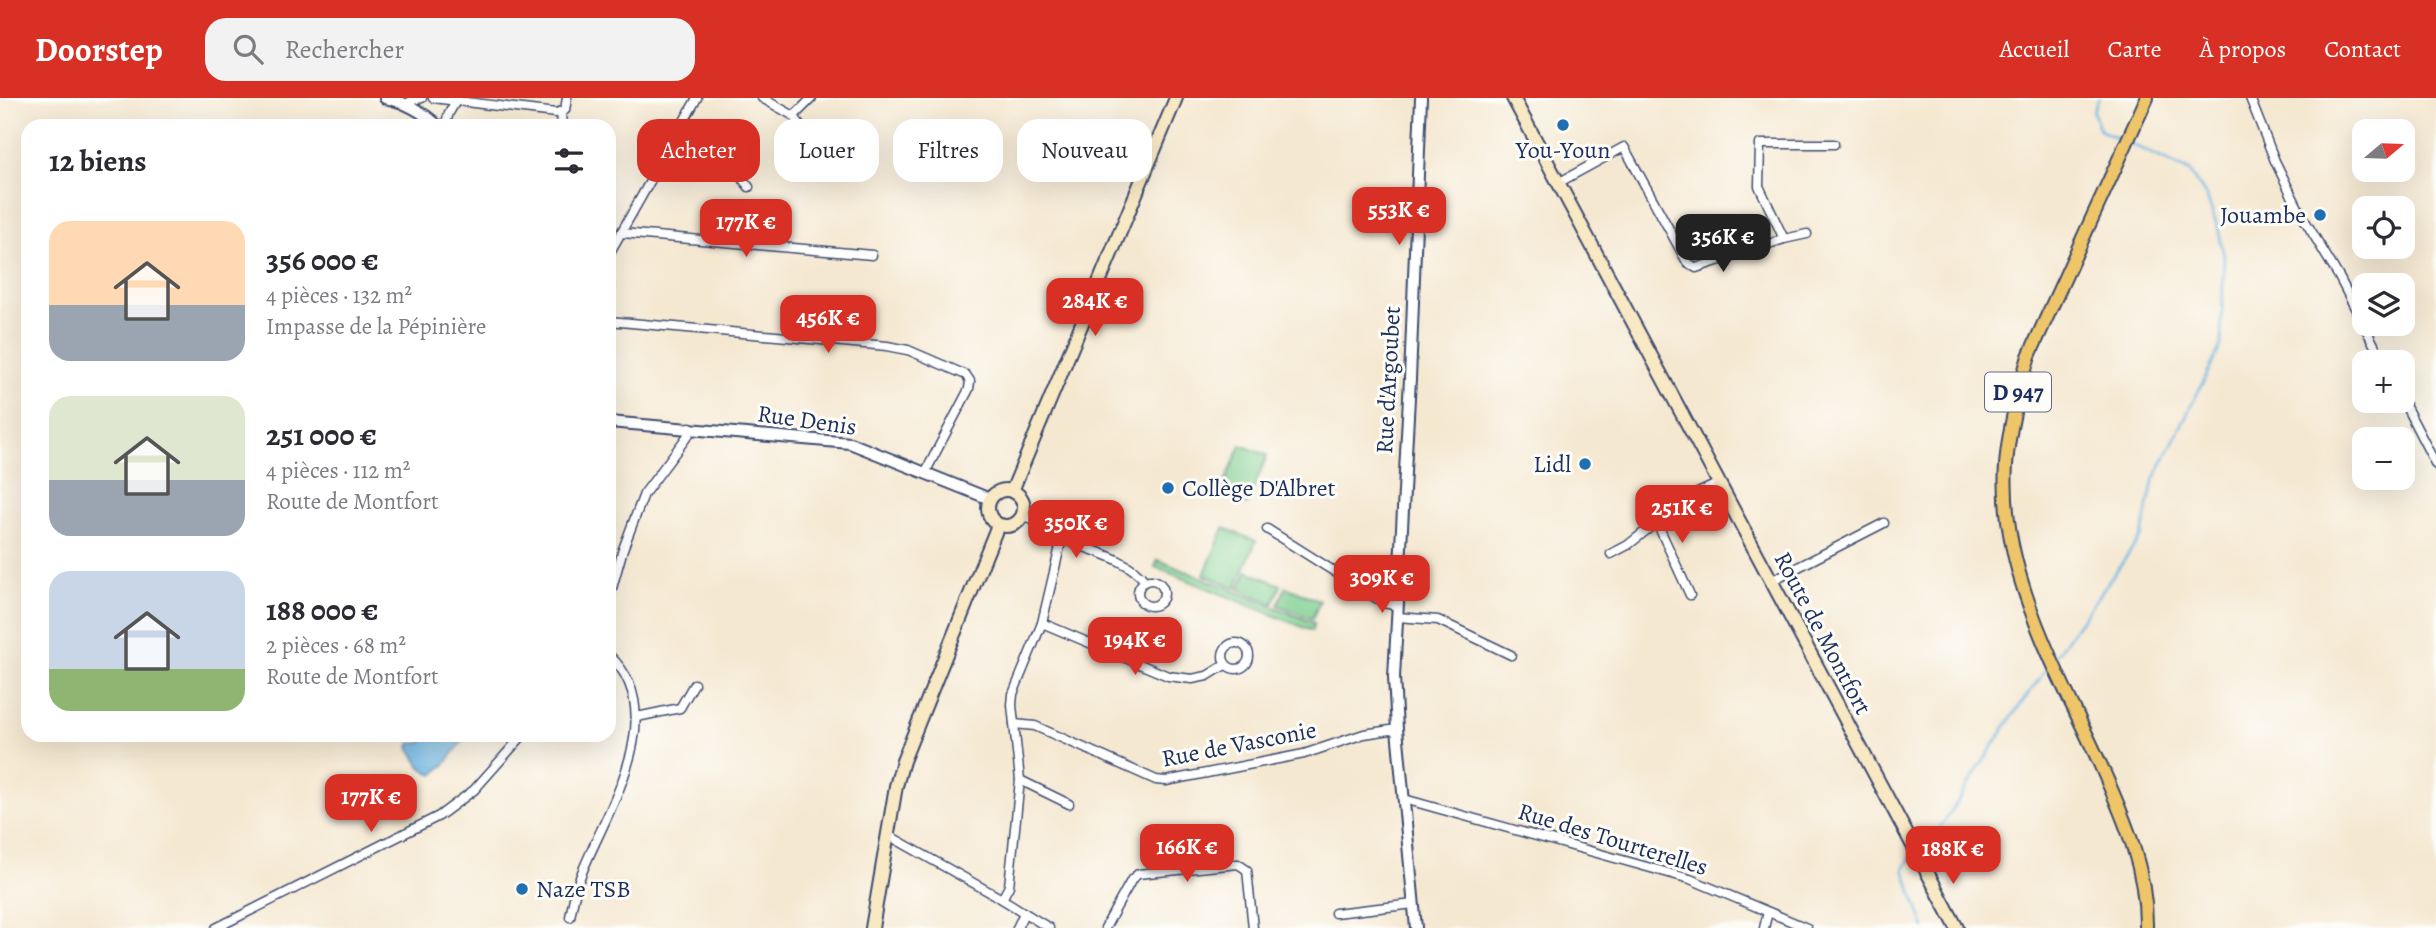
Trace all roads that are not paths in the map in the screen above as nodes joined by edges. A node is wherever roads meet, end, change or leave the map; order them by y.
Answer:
1 (386, 98) edge
2 (422, 98) edge
3 (433, 98) edge
4 (567, 98) edge
5 (697, 98) edge
6 (762, 98) edge
7 (812, 98) edge
8 (1176, 98) edge
9 (1421, 98) edge
10 (1513, 98) edge
11 (2147, 98) edge
12 (2250, 98) edge
13 (456, 101) junction
14 (407, 104) junction
15 (561, 112) junction
16 (793, 116) junction
17 (430, 119) edge
18 (447, 119) edge
19 (562, 119) edge
20 (686, 119) edge
21 (795, 119) edge
22 (1835, 144) dead end
23 (651, 182) edge
24 (744, 182) edge
25 (1558, 183) junction
26 (748, 187) dead end
27 (622, 233) junction
28 (1807, 234) dead end
29 (1784, 239) junction
30 (616, 243) edge
31 (872, 254) dead end
32 (616, 322) edge
33 (2377, 350) edge
34 (2409, 413) edge
35 (616, 422) edge
36 (690, 427) junction
37 (2436, 465) edge
38 (925, 473) junction
39 (1719, 483) junction
40 (1012, 491) junction
41 (990, 499) junction
42 (1023, 515) junction
43 (1656, 522) junction
44 (1884, 523) dead end
45 (998, 524) junction
46 (1267, 529) dead end
47 (1062, 538) junction
48 (1611, 554) dead end
49 (616, 574) edge
50 (1145, 580) dead end
51 (1771, 581) junction
52 (1690, 595) dead end
53 (1398, 611) junction
54 (1042, 623) junction
55 (1511, 655) dead end
56 (616, 662) edge
57 (1226, 665) dead end
58 (694, 684) dead end
59 (637, 717) junction
60 (1014, 724) junction
61 (1397, 729) junction
62 (517, 742) edge
63 (1020, 780) junction
64 (1404, 799) junction
65 (1069, 804) dead end
66 (888, 835) junction
67 (1002, 899) junction
68 (1414, 904) junction
69 (1335, 912) dead end
70 (1768, 912) junction
71 (1024, 913) junction
72 (570, 917) dead end
73 (216, 928) edge
74 (872, 928) edge
75 (1017, 928) edge
76 (1049, 928) edge
77 (1105, 928) edge
78 (1253, 928) edge
79 (1416, 928) edge
80 (1764, 928) edge
81 (1807, 928) edge
82 (1956, 928) edge
83 (2146, 928) edge

1 - 14 street
2 - 14 street
3 - 13 street
4 - 15 street
5 - 20 street
6 - 16 street
7 - 16 street
8 - 40 main road
9 - 53 street, Rue d'Argoubet
10 - 25 main road, Route de Montfort
11 - 83 main road, D 947
12 - 33 street
13 - 15 street
13 - 18 street
14 - 17 street
15 - 19 street
16 - 21 street
22 - 29 street
23 - 27 street
24 - 26 street
25 - 29 street
25 - 39 main road, Route de Montfort
27 - 30 street
27 - 31 street
28 - 29 street
32 - 38 street
34 - 37 street
35 - 36 street, Rue Denis
36 - 38 street, Rue Denis
36 - 49 street
38 - 41 street, Rue Denis
39 - 43 street
39 - 51 main road, Route de Montfort
40 - 41 main road
40 - 42 main road
41 - 45 main road
42 - 45 main road
42 - 47 street
43 - 48 street
43 - 52 street
44 - 51 street
45 - 66 main road
46 - 53 street
47 - 50 street
47 - 54 street
51 - 82 main road, Route de Montfort
53 - 55 street
53 - 61 street, Rue d'Argoubet
54 - 57 street
54 - 60 street
56 - 59 street
58 - 59 street
59 - 72 street
60 - 61 street, Rue de Vasconie
60 - 63 street
61 - 64 street, Rue d'Argoubet
62 - 73 street
63 - 65 street
63 - 67 street
64 - 68 street, Rue d'Argoubet
64 - 70 street, Rue des Tourterelles
66 - 67 street
66 - 74 main road
67 - 71 street
68 - 69 street
68 - 79 street, Rue d'Argoubet
70 - 80 street
70 - 81 street, Rue des Tourterelles
71 - 75 street
71 - 76 street
77 - 78 street

